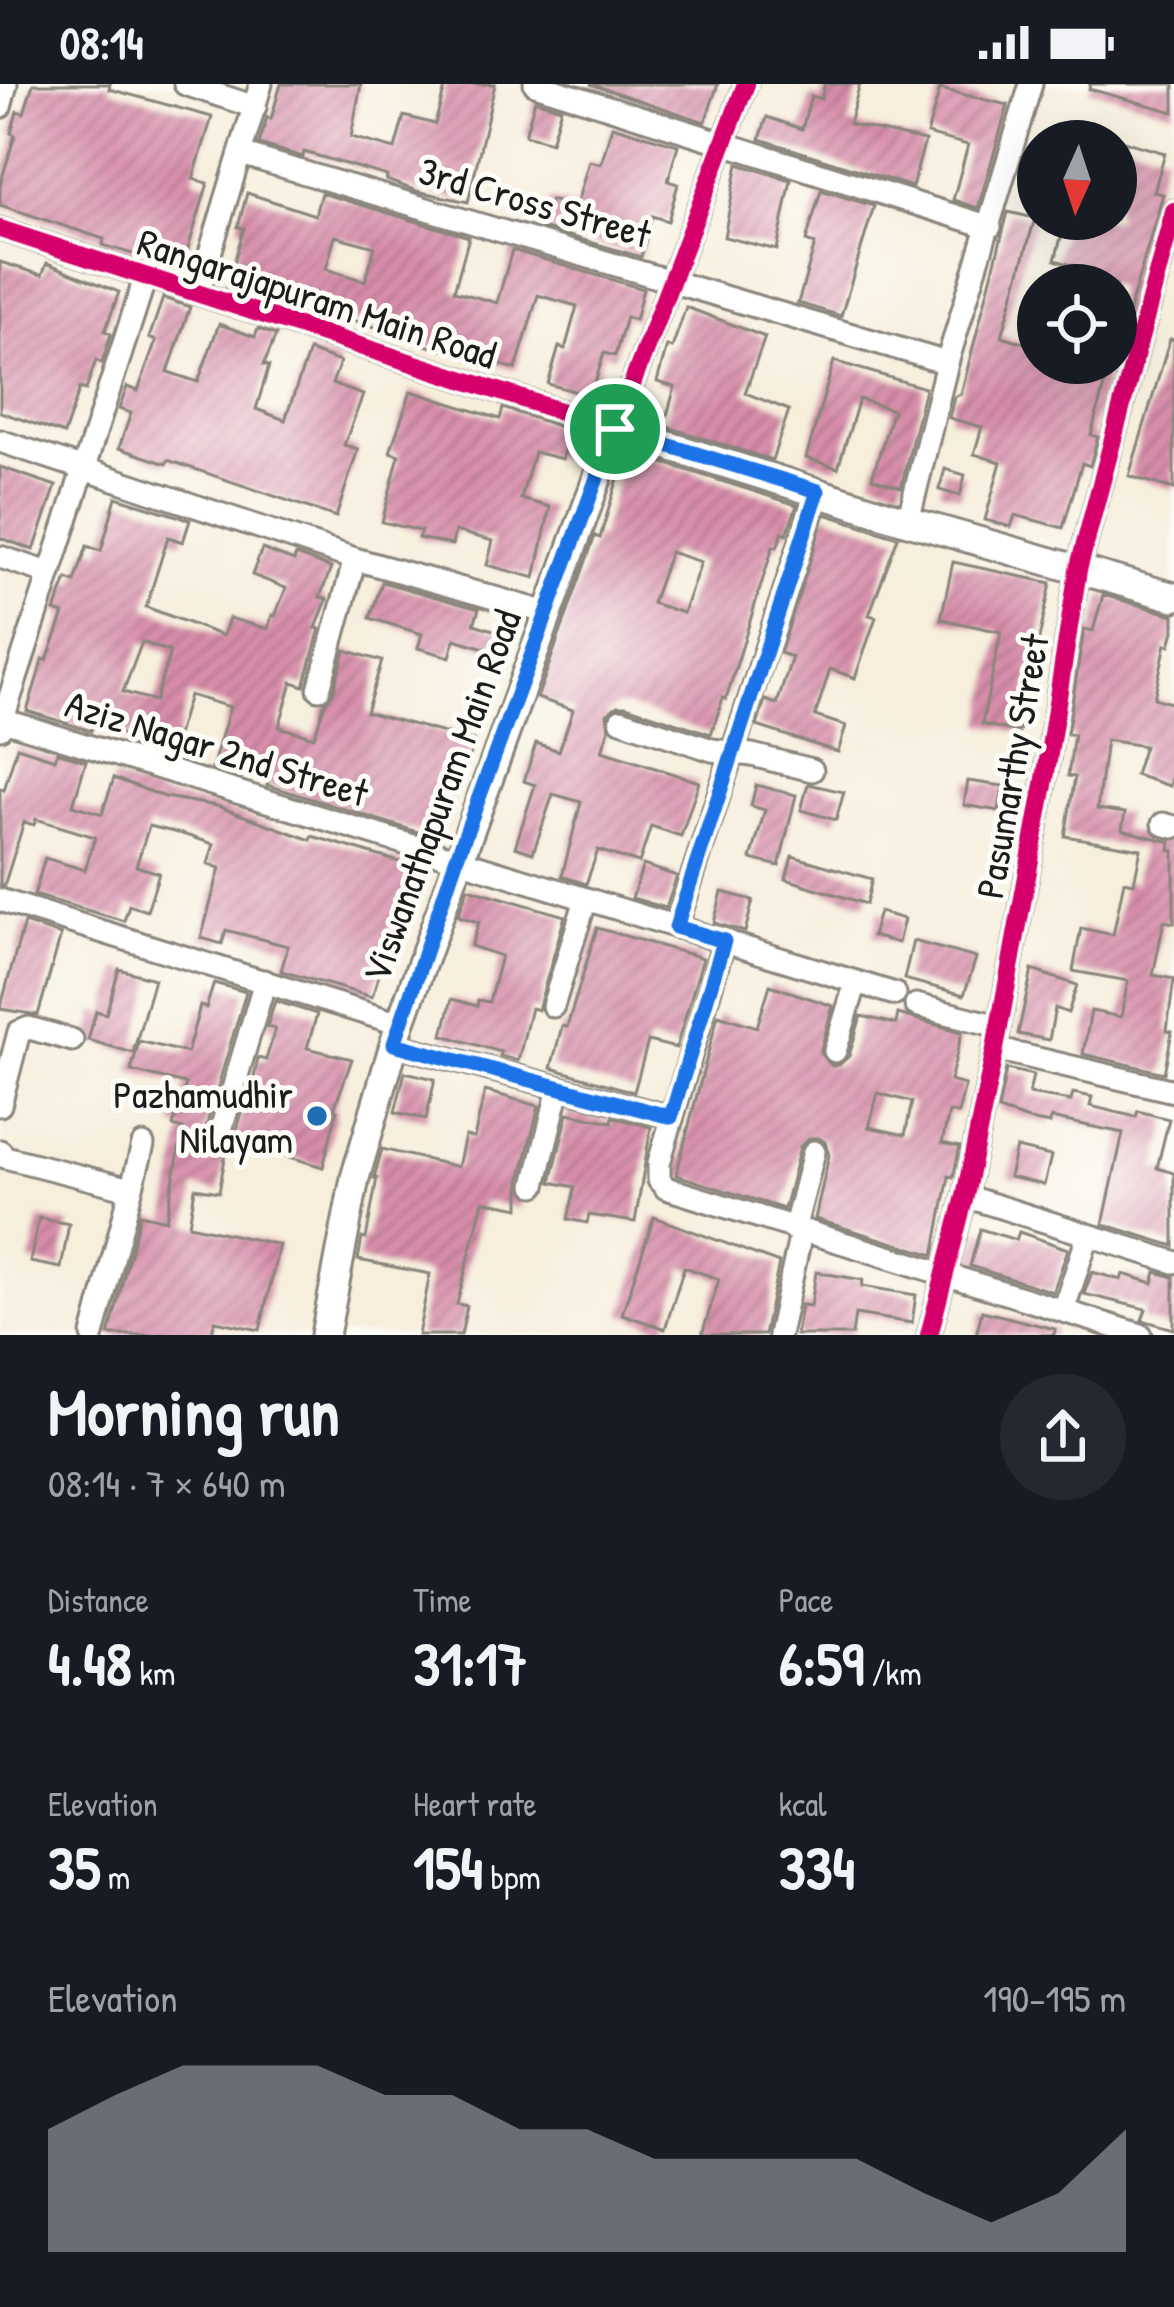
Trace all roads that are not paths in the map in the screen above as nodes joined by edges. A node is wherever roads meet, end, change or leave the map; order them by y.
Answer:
1 (6, 84) edge
2 (185, 84) edge
3 (261, 84) edge
4 (535, 84) edge
5 (746, 84) edge
6 (1031, 84) edge
7 (0, 107) edge
8 (255, 107) junction
9 (725, 145) junction
10 (241, 154) junction
11 (1174, 211) edge
12 (990, 226) junction
13 (0, 229) edge
14 (146, 278) junction
15 (674, 280) junction
16 (198, 293) junction
17 (947, 363) junction
18 (615, 429) junction
19 (0, 441) edge
20 (86, 468) junction
21 (818, 491) junction
22 (908, 521) junction
23 (0, 557) edge
24 (355, 559) junction
25 (1078, 569) junction
26 (49, 573) junction
27 (1174, 597) edge
28 (548, 614) junction
29 (319, 689) dead end
30 (620, 720) dead end
31 (1, 722) edge
32 (734, 755) junction
33 (812, 770) dead end
34 (456, 860) junction
35 (586, 899) junction
36 (0, 900) edge
37 (676, 927) junction
38 (724, 941) junction
39 (266, 981) junction
40 (856, 982) junction
41 (554, 1006) dead end
42 (397, 1034) junction
43 (997, 1037) junction
44 (72, 1040) dead end
45 (835, 1051) dead end
46 (559, 1088) junction
47 (1174, 1091) edge
48 (0, 1105) edge
49 (671, 1117) junction
50 (218, 1140) dead end
51 (143, 1145) dead end
52 (0, 1151) edge
53 (814, 1152) dead end
54 (535, 1185) dead end
55 (130, 1189) junction
56 (964, 1196) junction
57 (798, 1232) junction
58 (1088, 1236) junction
59 (1174, 1262) edge
60 (944, 1274) junction
61 (1077, 1320) edge
62 (93, 1335) edge
63 (325, 1335) edge
64 (779, 1335) edge
65 (930, 1335) edge
66 (1141, 1335) edge

1 - 7 street
2 - 8 street
3 - 8 street
4 - 9 street
5 - 9 street
6 - 12 street
8 - 10 street
9 - 12 street
9 - 15 street
10 - 15 street, 3rd Cross Street
10 - 16 street
11 - 25 street, Pasumarthy Street
12 - 17 street
13 - 14 street, Rangarajapuram Main Road
14 - 16 street, Rangarajapuram Main Road
14 - 20 street
15 - 17 street, 3rd Cross Street
15 - 18 street
16 - 18 street, Rangarajapuram Main Road
17 - 22 street
18 - 21 main road, Rangarajapuram Main Road
18 - 28 main road, Viswanathapuram Main Road
19 - 20 street
20 - 24 street
20 - 26 street
21 - 22 main road, Rangarajapuram Main Road
21 - 32 street
22 - 25 main road, Rangarajapuram Main Road
23 - 26 street
24 - 28 street
24 - 29 street
25 - 27 main road, Rangarajapuram Main Road
25 - 43 street, Pasumarthy Street
26 - 31 street
28 - 34 main road, Viswanathapuram Main Road
30 - 32 street
31 - 34 street, Aziz Nagar 2nd Street
32 - 33 street
32 - 37 street
34 - 35 street, Aziz Nagar 2nd Street
34 - 42 main road, Viswanathapuram Main Road
35 - 37 street, Aziz Nagar 2nd Street
35 - 41 street
36 - 39 street
37 - 38 street, Aziz Nagar 2nd Street
38 - 40 street, Aziz Nagar 2nd Street
38 - 49 street
39 - 42 street
39 - 50 street
40 - 43 street, Aziz Nagar 2nd Street
40 - 45 street
42 - 46 street
42 - 63 main road, Viswanathapuram Main Road
43 - 47 street, Aziz Nagar 2nd Street
43 - 56 street, Pasumarthy Street
44 - 48 street
46 - 49 street
46 - 54 street
49 - 57 street
51 - 55 street
52 - 55 street
53 - 57 street
55 - 62 street
56 - 58 street
56 - 60 street, Pasumarthy Street
57 - 60 street
57 - 64 street
58 - 59 street
58 - 61 street
60 - 61 street
60 - 65 street, Pasumarthy Street
61 - 66 street

